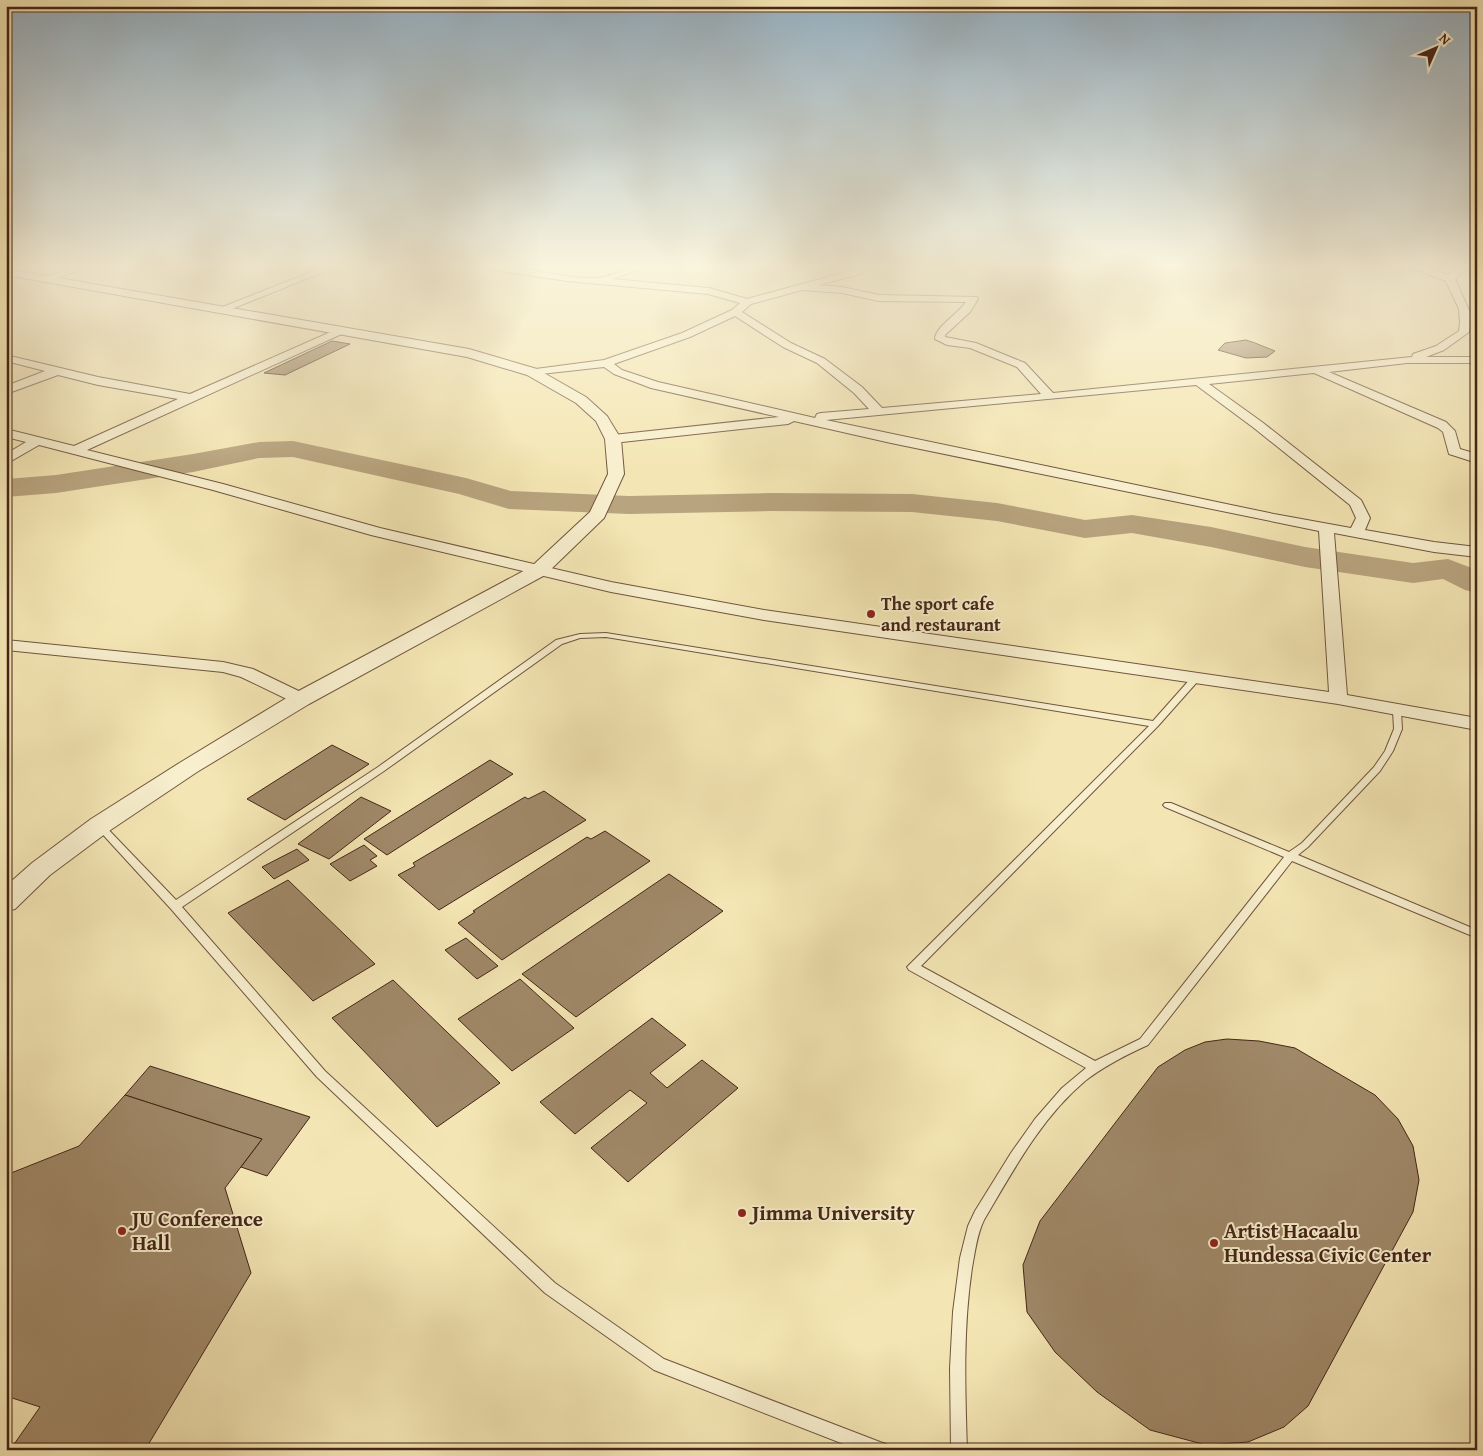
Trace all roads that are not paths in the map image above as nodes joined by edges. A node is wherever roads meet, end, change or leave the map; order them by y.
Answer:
1 (338, 332) edge
2 (353, 332) edge
3 (693, 332) edge
4 (767, 332) edge
5 (942, 332) edge
6 (1464, 332) edge
7 (6, 358) edge
8 (1406, 360) junction
9 (1477, 360) edge
10 (606, 363) junction
11 (1316, 370) junction
12 (57, 371) junction
13 (532, 372) junction
14 (1199, 382) junction
15 (6, 390) edge
16 (1050, 397) junction
17 (191, 398) junction
18 (879, 412) junction
19 (802, 419) junction
20 (6, 433) edge
21 (613, 438) junction
22 (37, 441) junction
23 (76, 450) junction
24 (1477, 459) edge
25 (6, 460) edge
26 (1326, 528) junction
27 (1356, 533) junction
28 (1477, 552) edge
29 (538, 571) junction
30 (6, 646) edge
31 (1196, 679) junction
32 (301, 699) junction
33 (1338, 699) junction
34 (1397, 711) junction
35 (1155, 724) junction
36 (1477, 724) edge
37 (1168, 805) dead end
38 (100, 825) junction
39 (1290, 856) junction
40 (6, 902) edge
41 (175, 906) junction
42 (1477, 934) edge
43 (1095, 1066) junction
44 (957, 1371) joint
45 (880, 1450) edge
46 (959, 1450) edge

1 - 17 street
2 - 13 street
3 - 10 street
4 - 18 street
5 - 16 street
6 - 8 street
7 - 12 street
8 - 9 street
8 - 11 street
10 - 13 street
10 - 19 street
11 - 14 street
11 - 24 street
12 - 15 street
12 - 17 street
13 - 21 street
14 - 16 street
14 - 27 street
16 - 18 street
17 - 23 street
18 - 19 street
19 - 21 street
19 - 26 street
20 - 22 street
21 - 29 street
22 - 23 street
22 - 25 street
23 - 29 street
26 - 27 street
26 - 33 street
27 - 28 street
29 - 31 street
29 - 32 street
30 - 32 street
31 - 33 street
31 - 35 lane
32 - 38 street
33 - 34 street
34 - 36 street
34 - 39 lane
35 - 41 lane
35 - 43 lane
37 - 39 lane
38 - 40 street
38 - 41 lane
39 - 42 lane
39 - 43 lane
41 - 45 lane
43 - 44 lane
44 - 46 lane

